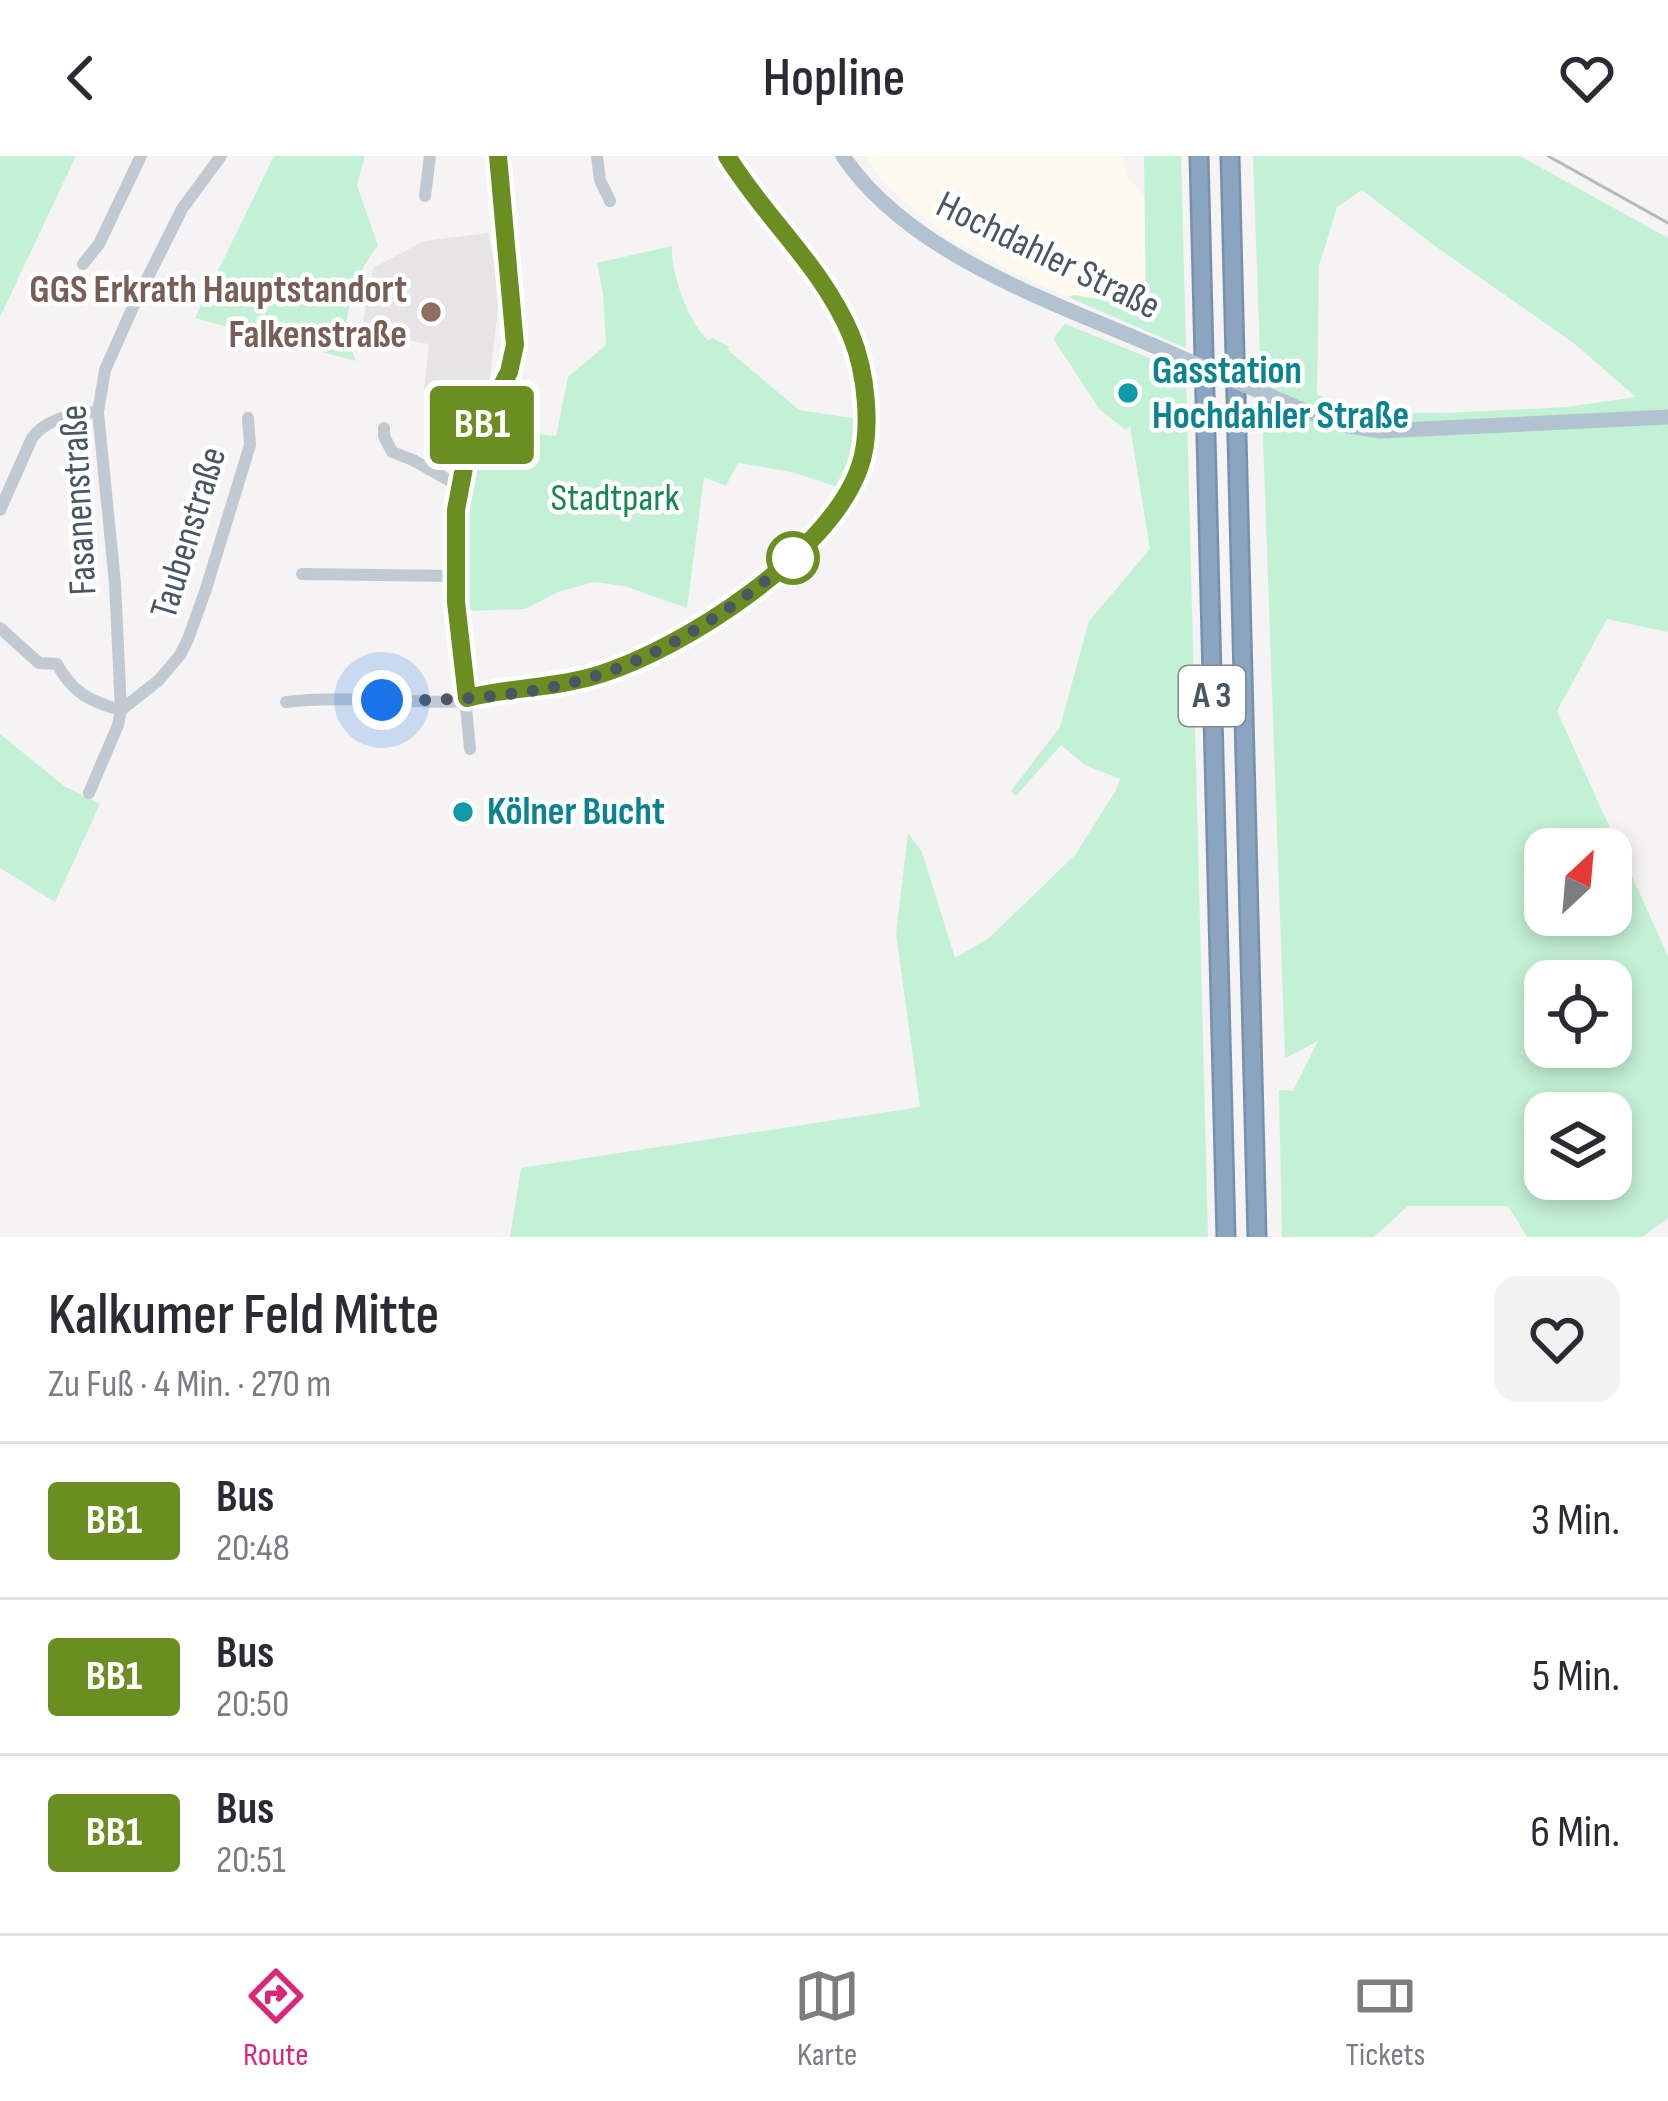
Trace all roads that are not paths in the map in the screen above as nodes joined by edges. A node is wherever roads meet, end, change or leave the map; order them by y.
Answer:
1 (141, 156) edge
2 (221, 156) edge
3 (430, 156) edge
4 (498, 156) edge
5 (597, 156) edge
6 (727, 156) edge
7 (843, 156) edge
8 (1198, 156) edge
9 (1230, 156) edge
10 (424, 196) dead end
11 (610, 201) dead end
12 (83, 264) dead end
13 (98, 412) junction
14 (1668, 417) edge
15 (248, 418) dead end
16 (384, 428) dead end
17 (459, 486) junction
18 (0, 510) edge
19 (302, 574) dead end
20 (455, 576) junction
21 (0, 628) edge
22 (467, 698) junction
23 (286, 701) dead end
24 (121, 710) junction
25 (470, 749) dead end
26 (89, 794) dead end
27 (1226, 1237) edge
28 (1257, 1237) edge

1 - 12 street
2 - 13 street, Fasanenstraße
3 - 10 street
4 - 17 street
5 - 11 street
6 - 22 street
7 - 14 main road, Hochdahler Straße, bridge
8 - 27 highway, A 3
9 - 28 highway, A 3
13 - 18 street
13 - 24 street, Fasanenstraße
15 - 24 street, Taubenstraße
16 - 17 street
17 - 20 street
19 - 20 street
20 - 22 street
21 - 24 street
22 - 23 street
22 - 25 street
24 - 26 street, Fasanenstraße

